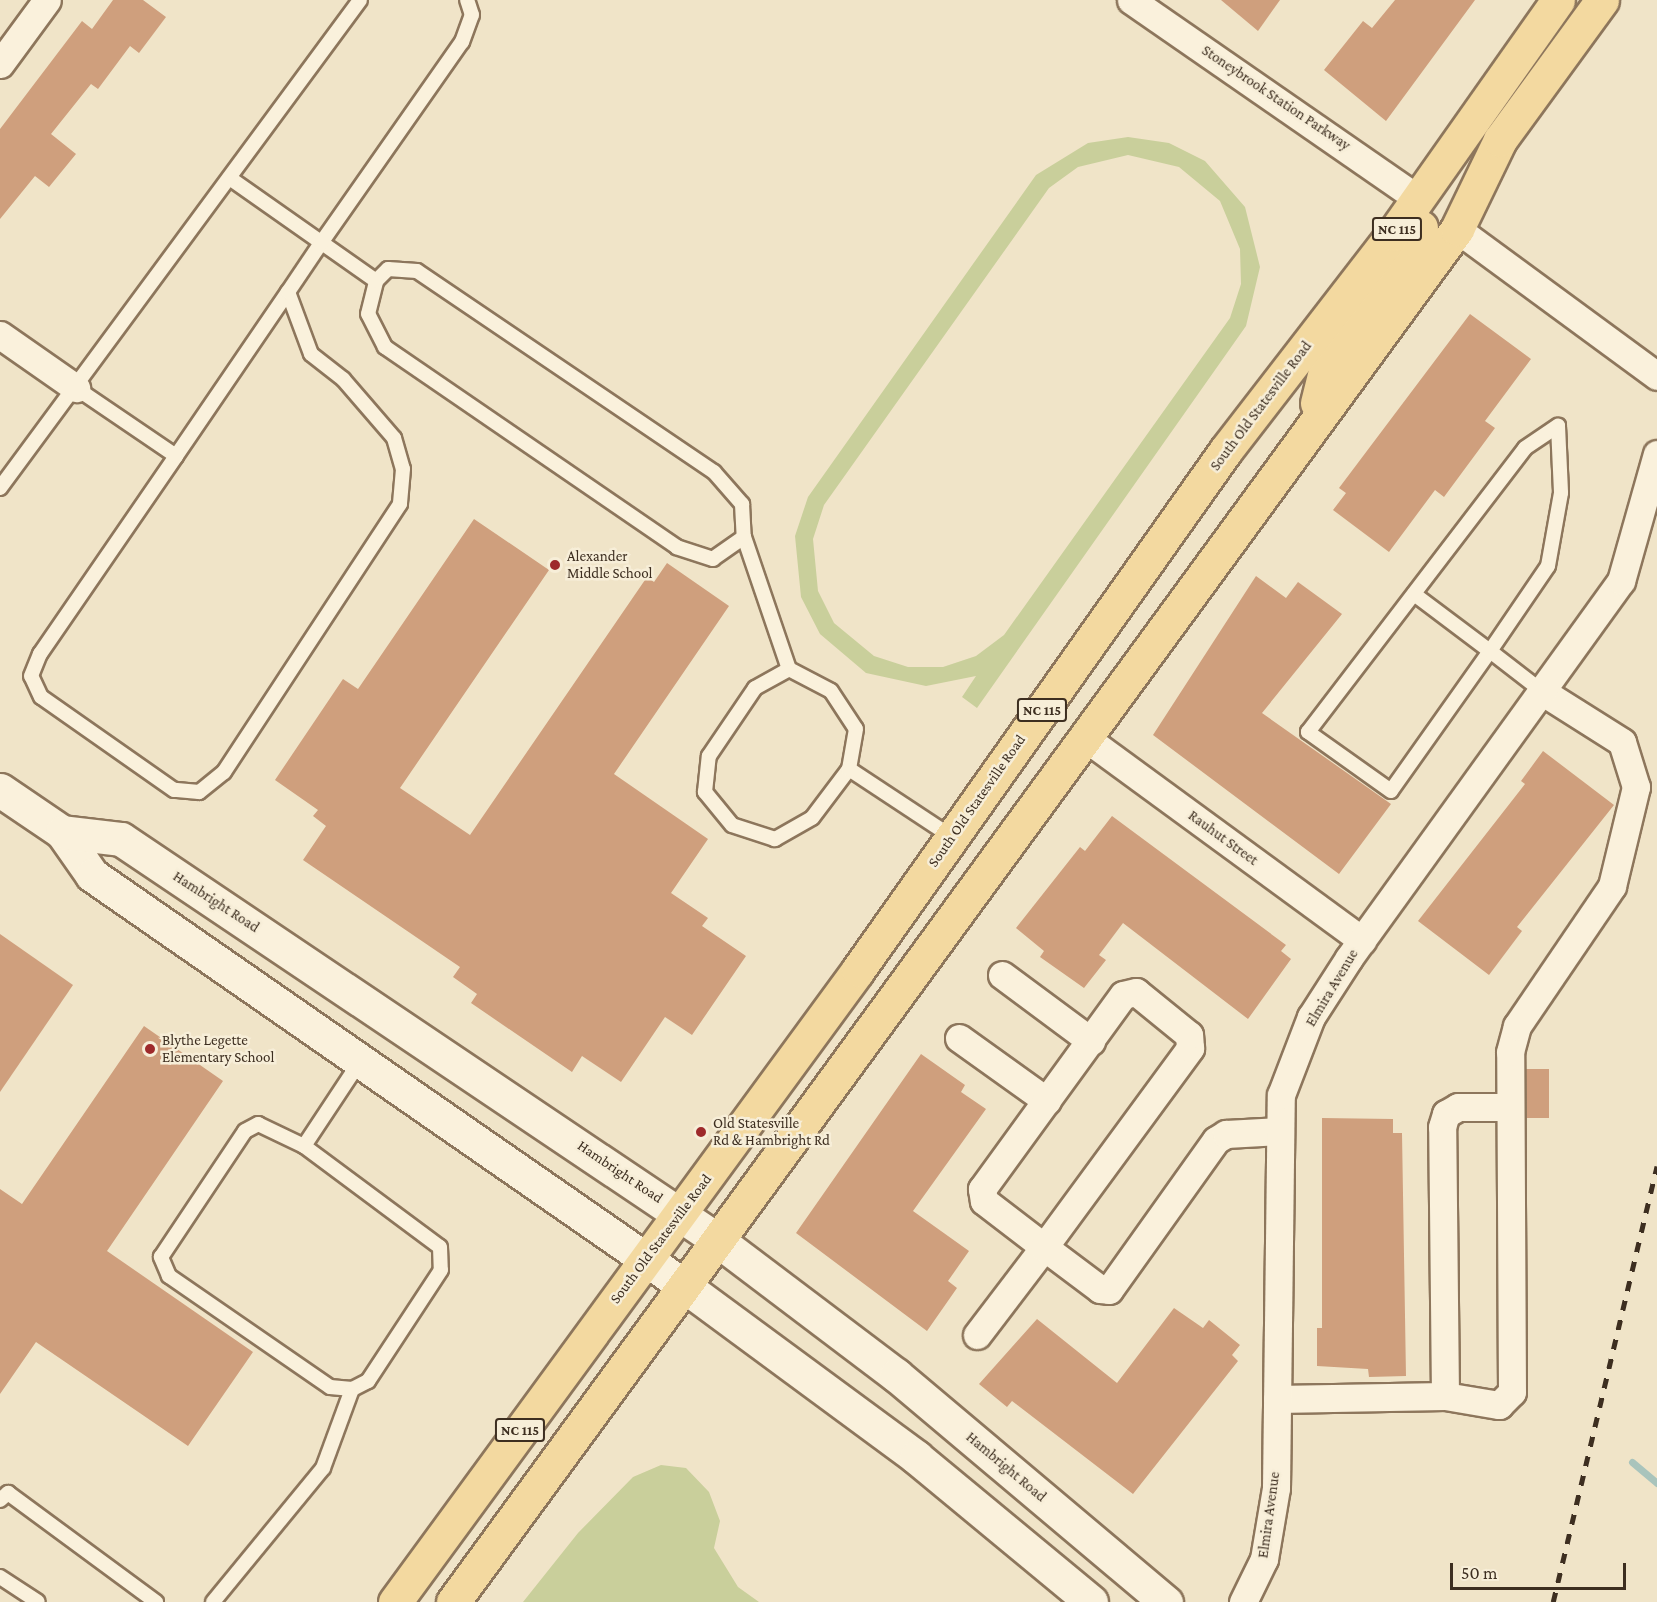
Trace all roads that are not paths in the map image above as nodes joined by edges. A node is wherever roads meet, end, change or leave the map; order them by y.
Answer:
1 (47, 0) edge
2 (360, 0) edge
3 (467, 0) edge
4 (1131, 0) edge
5 (1558, 0) edge
6 (1570, 0) edge
7 (1602, 0) edge
8 (0, 64) edge
9 (231, 179) junction
10 (1418, 199) junction
11 (1457, 229) junction
12 (321, 243) junction
13 (376, 281) junction
14 (288, 291) junction
15 (0, 335) edge
16 (1657, 376) edge
17 (76, 388) junction
18 (1316, 420) junction
19 (1657, 454) edge
20 (176, 456) junction
21 (0, 488) edge
22 (744, 537) junction
23 (1414, 594) junction
24 (1490, 651) junction
25 (789, 669) junction
26 (1544, 692) junction
27 (1083, 736) junction
28 (849, 769) junction
29 (0, 790) edge
30 (62, 832) junction
31 (952, 837) junction
32 (1362, 939) junction
33 (1002, 975) dead end
34 (959, 1038) dead end
35 (1091, 1041) junction
36 (359, 1063) junction
37 (1047, 1101) junction
38 (1510, 1107) junction
39 (1280, 1131) junction
40 (304, 1146) junction
41 (681, 1213) junction
42 (716, 1239) junction
43 (1044, 1247) junction
44 (646, 1260) junction
45 (683, 1285) junction
46 (976, 1335) dead end
47 (352, 1389) junction
48 (1445, 1396) junction
49 (1277, 1399) junction
50 (0, 1500) edge
51 (0, 1577) edge
52 (38, 1602) edge
53 (156, 1602) edge
54 (213, 1602) edge
55 (395, 1602) edge
56 (453, 1602) edge
57 (1091, 1602) edge
58 (1166, 1602) edge
59 (1243, 1602) edge

1 - 8 street
2 - 9 lane
3 - 12 lane
4 - 10 street, Stoneybrook Station Parkway
5 - 10 main road, South Old Statesville Road / NC 115
6 - 11 main road
7 - 11 main road, NC 115
9 - 12 lane
9 - 17 lane
10 - 18 main road
10 - 31 main road, South Old Statesville Road / NC 115
11 - 16 street
11 - 18 main road, NC 115
12 - 13 lane
12 - 14 lane
13 - 22 lane
13 - 22 lane
14 - 20 lane
14 - 20 lane
15 - 17 street
17 - 20 lane
17 - 21 lane
18 - 27 main road, NC 115
19 - 26 street, Elmira Avenue
22 - 25 lane
23 - 24 lane
23 - 24 lane
23 - 24 lane
24 - 26 lane
25 - 28 lane
25 - 28 lane
26 - 32 street, Elmira Avenue
26 - 38 street
27 - 32 street, Rauhut Street
27 - 42 main road, NC 115
28 - 31 lane
29 - 30 main road, Hambright Road
30 - 36 main road, Hambright Road
30 - 41 main road, Hambright Road
31 - 41 main road, South Old Statesville Road / NC 115
32 - 39 street, Elmira Avenue
33 - 35 street
34 - 37 street
35 - 37 street
35 - 43 street
36 - 40 lane
36 - 44 main road, Hambright Road
37 - 43 street
38 - 48 street
38 - 48 street
39 - 43 street
39 - 49 street, Elmira Avenue
40 - 47 lane
40 - 47 lane
41 - 42 main road, Hambright Road
41 - 44 main road, South Old Statesville Road / NC 115
42 - 45 main road, NC 115
42 - 58 main road, Hambright Road
43 - 46 street
44 - 45 main road, Hambright Road
44 - 55 main road, South Old Statesville Road / NC 115
45 - 56 main road, NC 115
45 - 57 main road, Hambright Road
47 - 54 lane
48 - 49 street
49 - 59 street, Elmira Avenue
50 - 53 lane
51 - 52 lane

